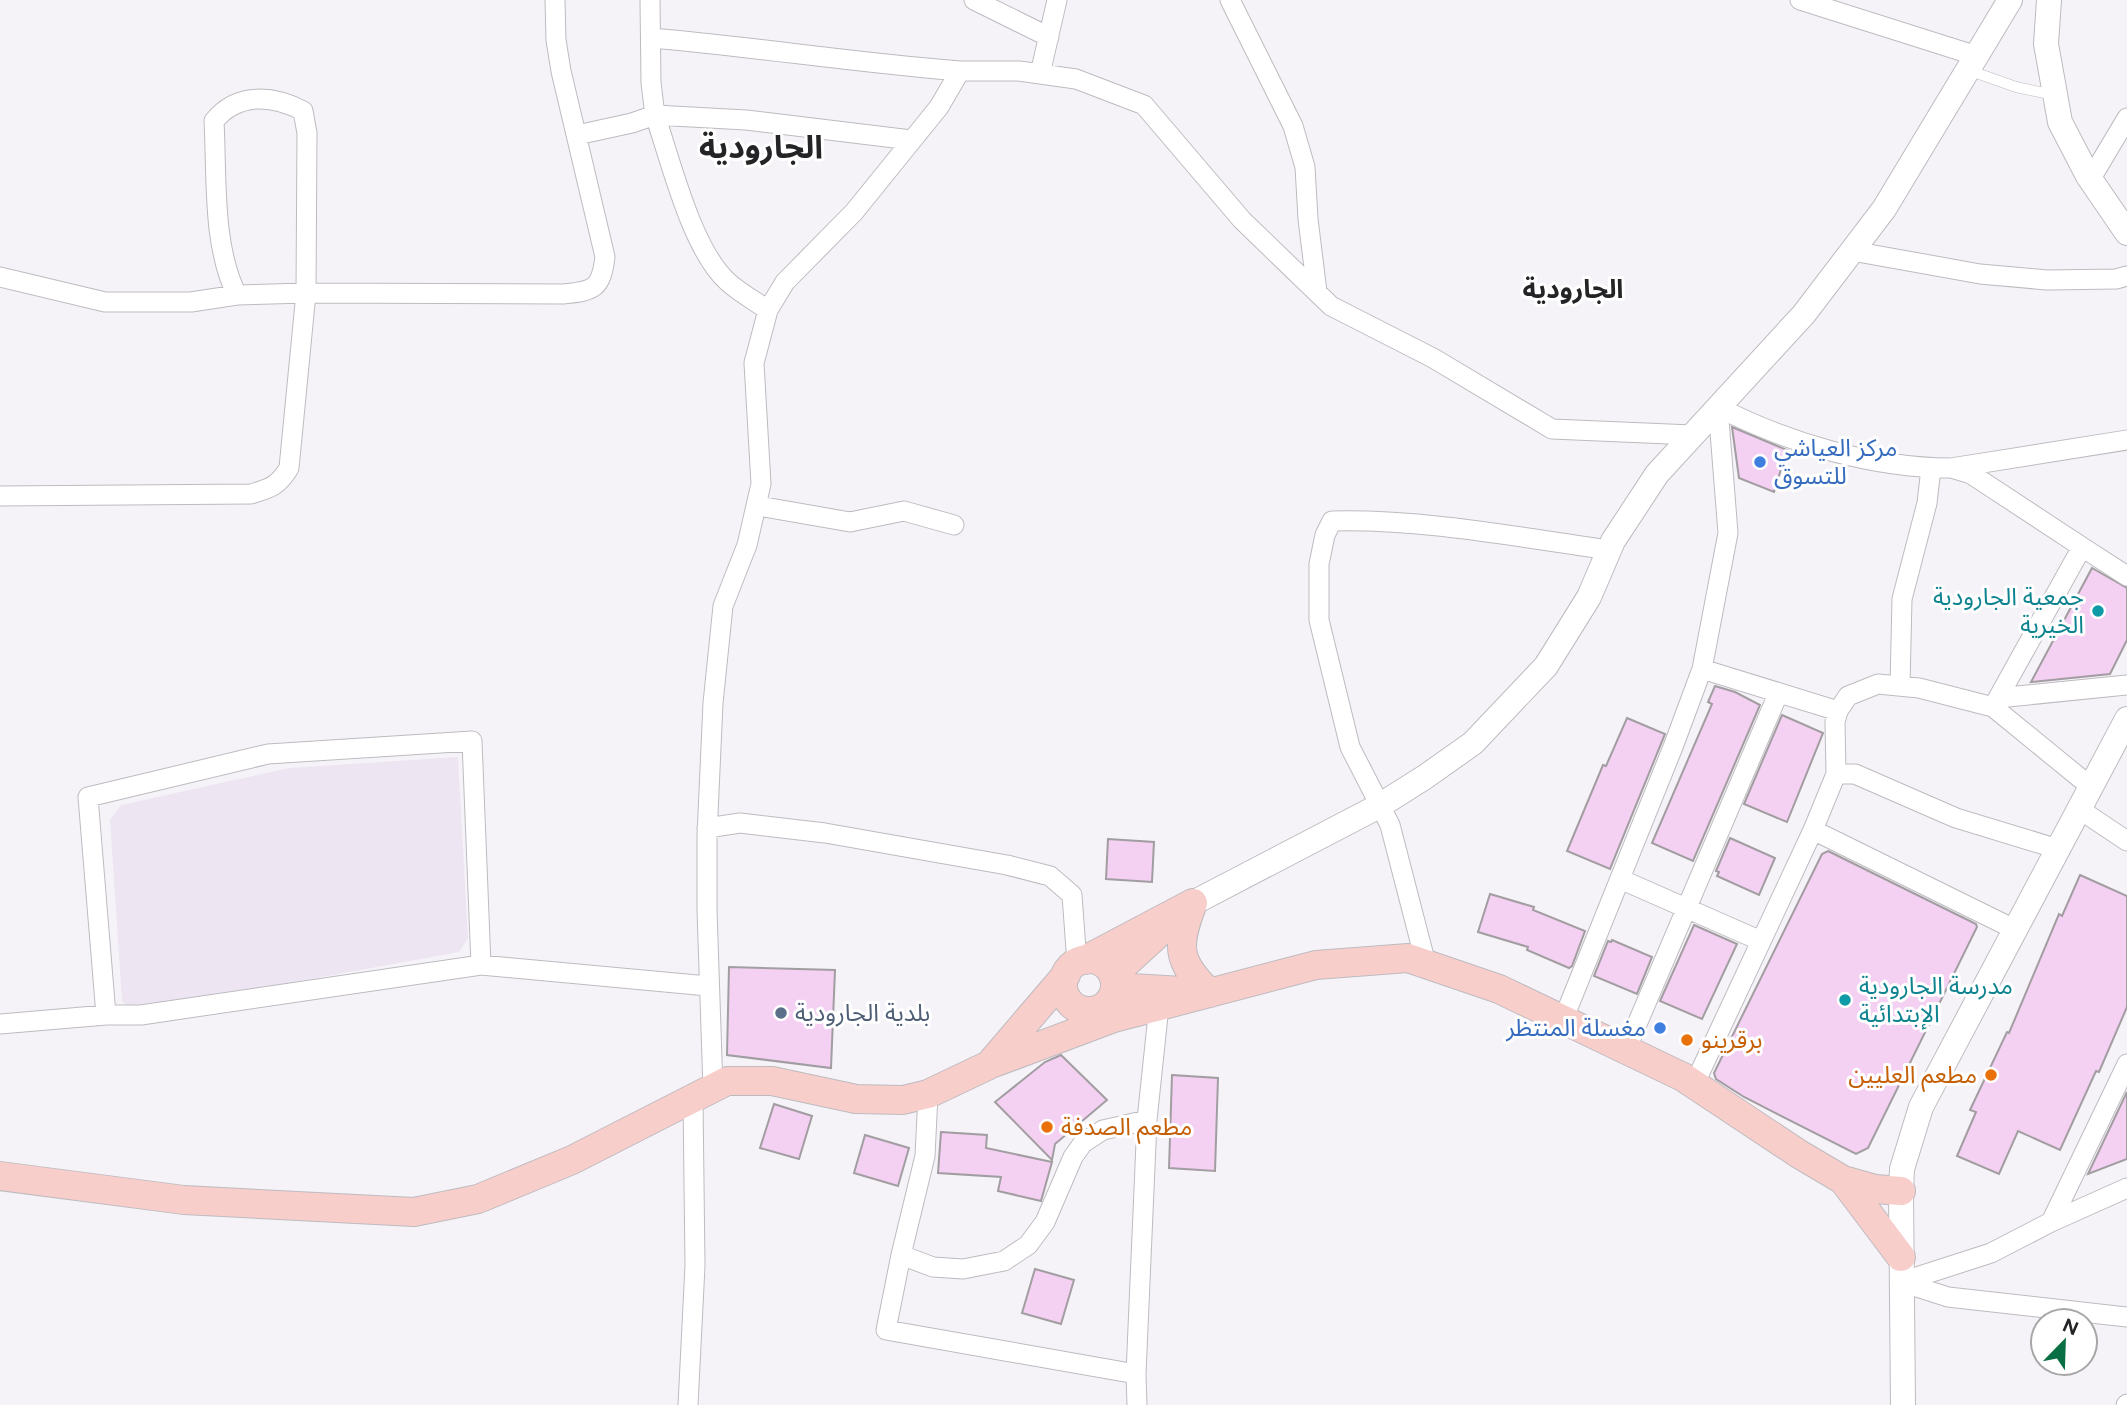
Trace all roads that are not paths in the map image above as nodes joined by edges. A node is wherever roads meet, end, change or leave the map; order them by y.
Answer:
1 (555, 0) edge
2 (650, 0) edge
3 (974, 0) edge
4 (1058, 0) edge
5 (1230, 0) edge
6 (1800, 0) edge
7 (2010, 0) edge
8 (2049, 0) edge
9 (1049, 37) junction
10 (652, 38) junction
11 (1972, 63) junction
12 (960, 71) junction
13 (1040, 74) junction
14 (2055, 95) junction
15 (655, 115) junction
16 (2127, 118) edge
17 (577, 135) junction
18 (911, 140) junction
19 (2090, 180) junction
20 (2127, 233) edge
21 (1852, 251) junction
22 (2127, 276) edge
23 (0, 277) edge
24 (1317, 292) junction
25 (306, 293) junction
26 (237, 295) junction
27 (768, 310) junction
28 (1718, 407) junction
29 (1692, 435) junction
30 (2127, 440) edge
31 (1941, 468) junction
32 (0, 496) edge
33 (758, 506) junction
34 (954, 526) dead end
35 (2082, 547) junction
36 (1609, 550) junction
37 (2127, 576) edge
38 (1702, 669) junction
39 (2127, 685) edge
40 (1900, 686) junction
41 (1778, 694) junction
42 (1995, 703) junction
43 (1838, 711) junction
44 (2127, 719) edge
45 (1836, 774) junction
46 (2085, 798) junction
47 (1379, 806) junction
48 (707, 828) junction
49 (1813, 830) junction
50 (2127, 841) edge
51 (2058, 849) junction
52 (1620, 879) junction
53 (1193, 903) junction
54 (1688, 908) junction
55 (2016, 930) junction
56 (1761, 941) junction
57 (1426, 964) junction
58 (481, 965) junction
59 (1076, 966) junction
60 (1114, 981) junction
61 (708, 986) junction
62 (1210, 993) junction
63 (1158, 1006) junction
64 (1080, 1009) junction
65 (106, 1015) junction
66 (1563, 1020) junction
67 (0, 1024) edge
68 (1062, 1038) junction
69 (1626, 1050) junction
70 (2127, 1064) edge
71 (989, 1065) junction
72 (1694, 1085) junction
73 (703, 1094) junction
74 (928, 1094) junction
75 (1147, 1120) junction
76 (0, 1176) edge
77 (1843, 1180) junction
78 (2127, 1188) edge
79 (1901, 1191) junction
80 (2051, 1222) junction
81 (901, 1255) junction
82 (1901, 1269) junction
83 (2127, 1317) edge
84 (1136, 1374) junction
85 (1907, 1400) edge
86 (688, 1405) edge
87 (1137, 1405) edge

1 - 17 street
2 - 10 street
3 - 9 street
4 - 9 street
5 - 24 street
6 - 11 street
7 - 11 street
8 - 14 street
9 - 13 street
10 - 12 street
10 - 15 street
11 - 14 lane
11 - 21 street
12 - 13 street
12 - 18 street
13 - 24 street
14 - 19 street
15 - 17 street
15 - 18 street
15 - 27 street
16 - 19 street
17 - 25 street
18 - 27 street
19 - 20 street
21 - 22 street
21 - 28 street
23 - 26 street
24 - 29 street
25 - 26 street
25 - 26 street
25 - 32 street
27 - 33 street
28 - 29 street
28 - 31 street
28 - 38 street
29 - 36 street
30 - 31 street
31 - 35 street
31 - 40 street
33 - 34 street
33 - 48 street
35 - 37 street
35 - 42 street
36 - 47 street
36 - 47 street
38 - 41 street
38 - 52 street
39 - 42 street
40 - 42 street
40 - 43 street
41 - 43 street
41 - 54 street
42 - 46 street
43 - 45 street
44 - 46 street
45 - 49 street
45 - 51 street
46 - 50 street
46 - 51 street
47 - 53 street
47 - 57 street
48 - 59 street
48 - 61 street
49 - 55 street
49 - 56 street
51 - 55 street
52 - 54 street
52 - 66 street
53 - 59 main road
53 - 60 main road
53 - 62 main road
54 - 56 street
54 - 69 street
55 - 79 street
56 - 72 street
57 - 62 main road
57 - 66 main road
58 - 61 street
58 - 65 street
58 - 65 street
59 - 60 main road
59 - 64 main road
59 - 71 main road
60 - 62 main road
60 - 64 main road
61 - 73 street
62 - 63 main road
63 - 68 main road
63 - 75 street
64 - 68 main road
65 - 67 street
66 - 69 main road
68 - 71 main road
69 - 72 main road
70 - 80 street
71 - 74 main road
72 - 77 main road
73 - 74 main road
73 - 76 main road
73 - 86 street
74 - 81 street
75 - 81 street
75 - 84 street
77 - 79 main road
77 - 82 main road
78 - 80 street
79 - 82 street
80 - 82 street
81 - 84 street
82 - 83 street
82 - 85 street
84 - 87 street

